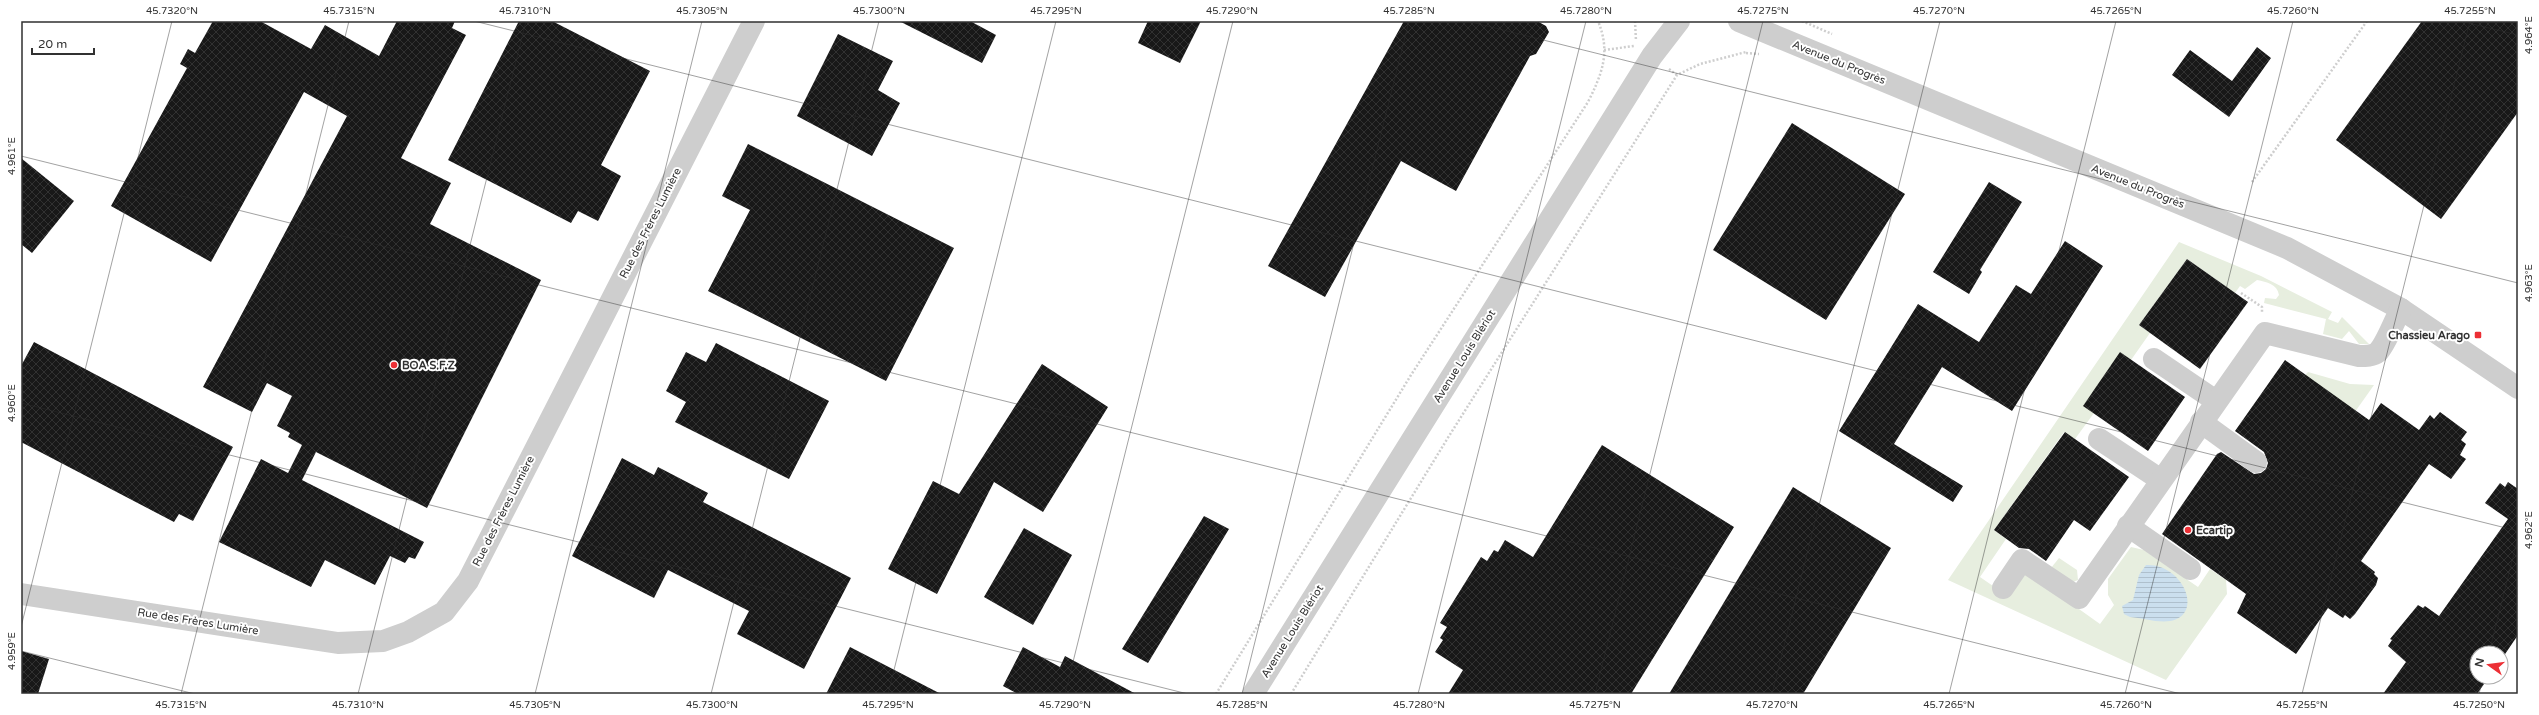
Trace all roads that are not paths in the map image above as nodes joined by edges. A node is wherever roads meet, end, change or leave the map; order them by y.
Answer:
1 (754, 21) edge
2 (1679, 21) edge
3 (1747, 24) edge
4 (2401, 310) junction
5 (2154, 359) dead end
6 (2518, 388) edge
7 (2216, 401) junction
8 (2201, 422) junction
9 (2099, 439) dead end
10 (2256, 462) dead end
11 (2161, 480) junction
12 (2128, 526) junction
13 (2190, 569) dead end
14 (2003, 588) dead end
15 (21, 594) edge
16 (1253, 694) edge

1 - 15 street, Rue des Frères Lumière
2 - 16 street, Avenue Louis Blériot
3 - 4 street, Avenue du Progrès
4 - 6 street, Avenue du Progrès
4 - 7 street
5 - 7 street
7 - 8 street
8 - 10 street
8 - 11 street
9 - 11 street
11 - 12 street
12 - 13 street
12 - 14 street

